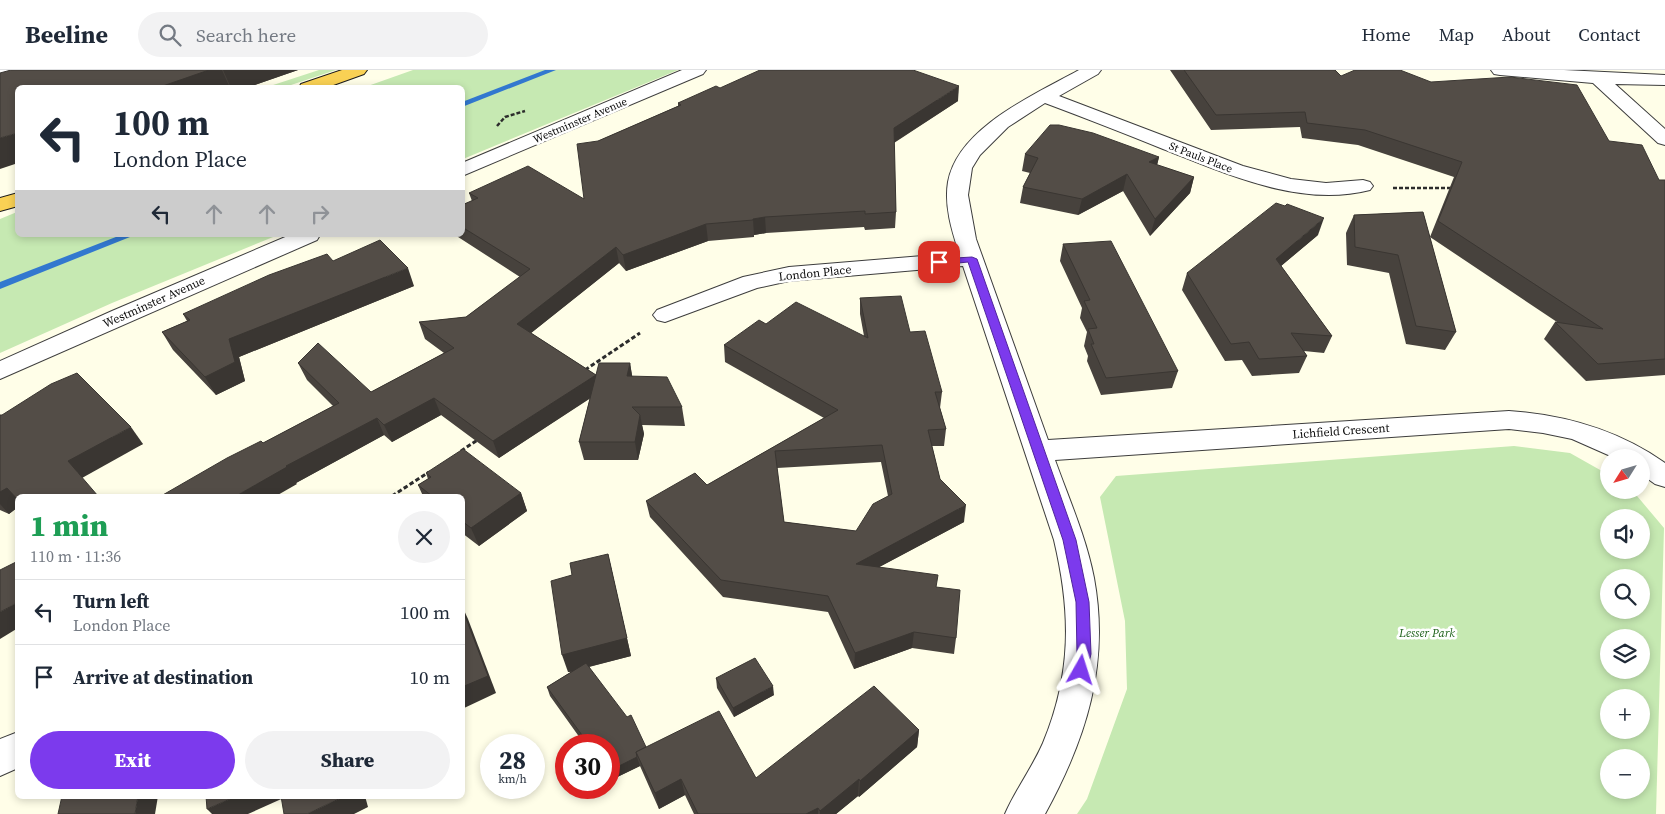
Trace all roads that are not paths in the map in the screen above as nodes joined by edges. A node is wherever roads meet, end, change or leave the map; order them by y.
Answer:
1 (697, 70) edge
2 (1092, 70) edge
3 (1500, 70) edge
4 (365, 71) edge
5 (1598, 78) junction
6 (1665, 80) edge
7 (317, 85) edge
8 (338, 85) edge
9 (1046, 97) junction
10 (1665, 139) edge
11 (465, 169) edge
12 (1363, 186) road end
13 (15, 189) edge
14 (0, 194) edge
15 (15, 200) edge
16 (0, 205) edge
17 (305, 237) edge
18 (972, 259) junction
19 (665, 316) road end
20 (0, 371) edge
21 (1619, 449) edge
22 (1038, 451) junction
23 (1650, 466) edge
24 (1665, 476) edge
25 (15, 750) edge
26 (0, 759) edge
27 (1024, 814) edge

1 - 11 street, Westminster Avenue
2 - 9 street
3 - 5 street
4 - 7 highway
4 - 8 highway
5 - 6 street
5 - 10 street
9 - 12 street, St Pauls Place
9 - 18 street
13 - 14 highway
15 - 16 highway
17 - 20 street, Westminster Avenue
18 - 19 street, London Place
18 - 22 street
21 - 22 street, Lichfield Crescent
22 - 27 street
23 - 24 street
25 - 26 street

